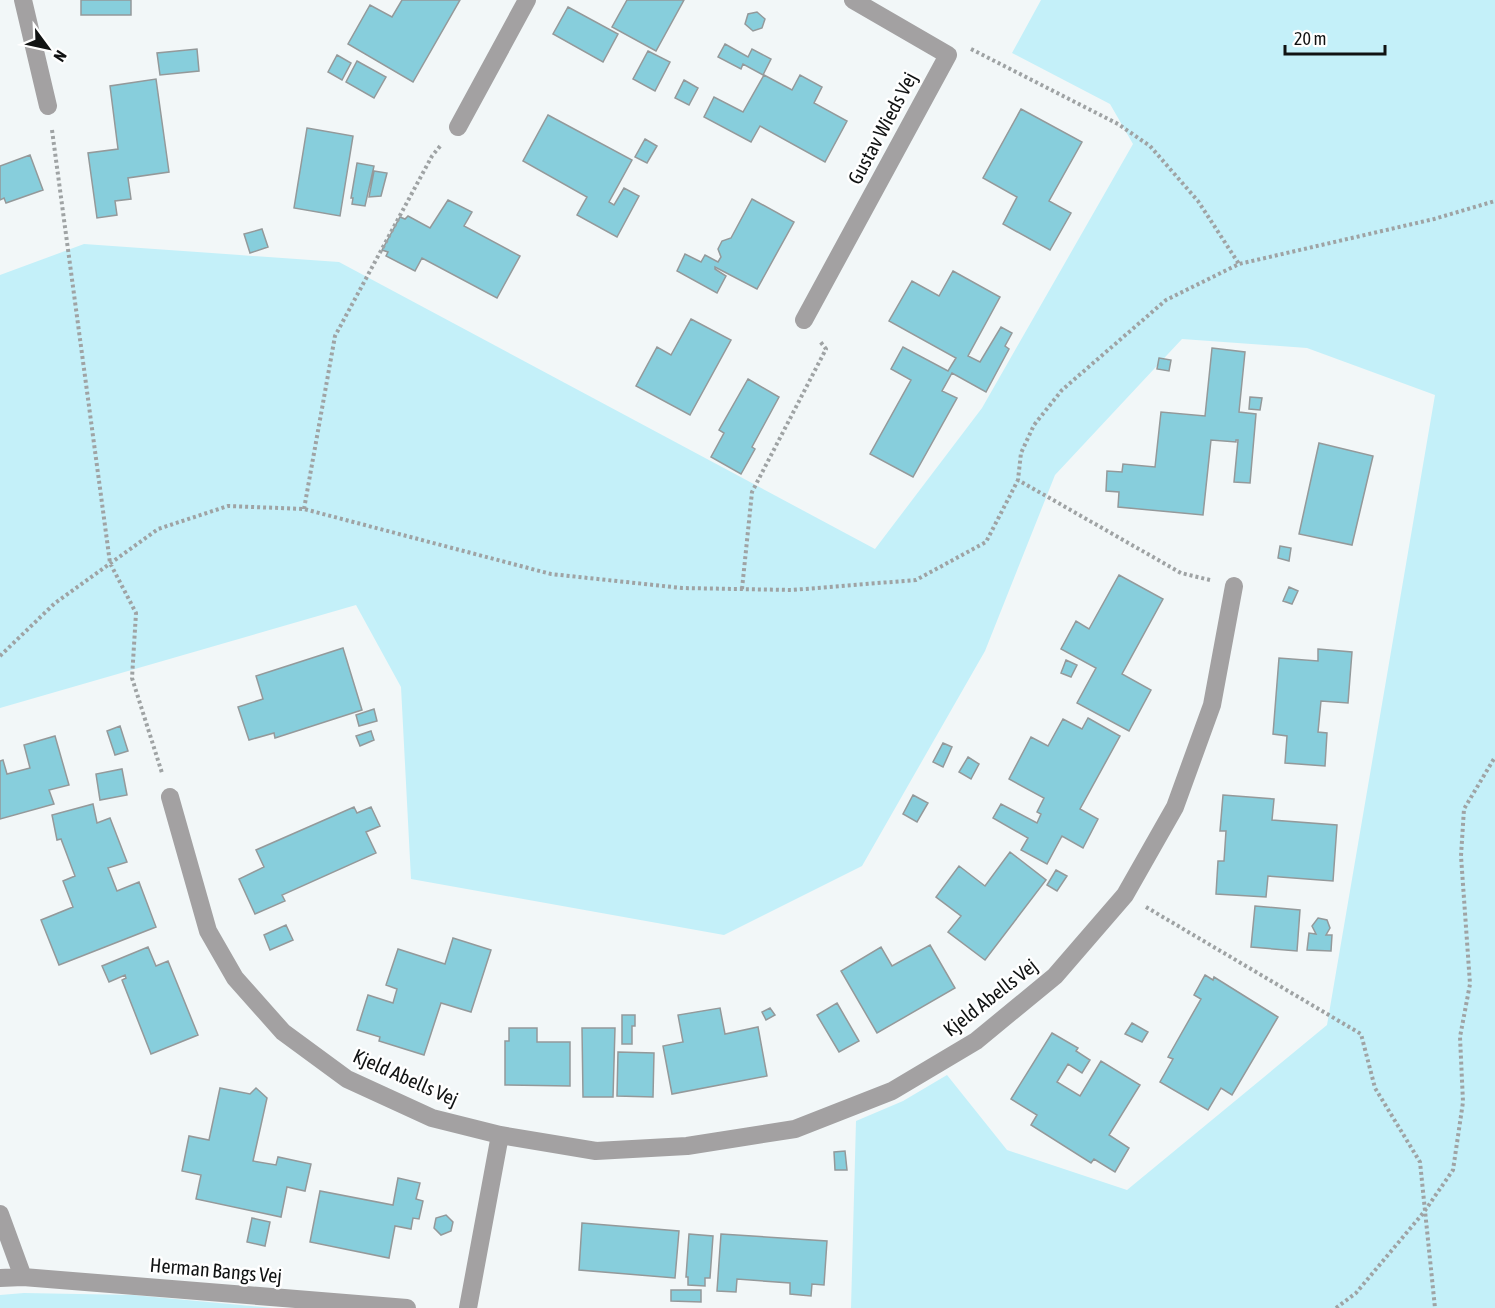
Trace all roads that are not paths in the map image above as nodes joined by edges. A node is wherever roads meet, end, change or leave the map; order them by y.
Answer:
1 (23, 0) edge
2 (527, 0) edge
3 (853, 0) edge
4 (48, 106) road end
5 (458, 127) road end
6 (804, 320) road end
7 (1234, 586) road end
8 (170, 797) road end
9 (500, 1135) junction
10 (0, 1214) edge
11 (22, 1277) junction
12 (0, 1278) edge
13 (407, 1308) edge
14 (468, 1308) edge

1 - 4 street
2 - 5 street
3 - 6 street, Gustav Wieds Vej
7 - 9 street, Kjeld Abells Vej
8 - 9 street, Kjeld Abells Vej
9 - 14 street
10 - 11 street
11 - 12 street, Herman Bangs Vej
11 - 13 street, Herman Bangs Vej

